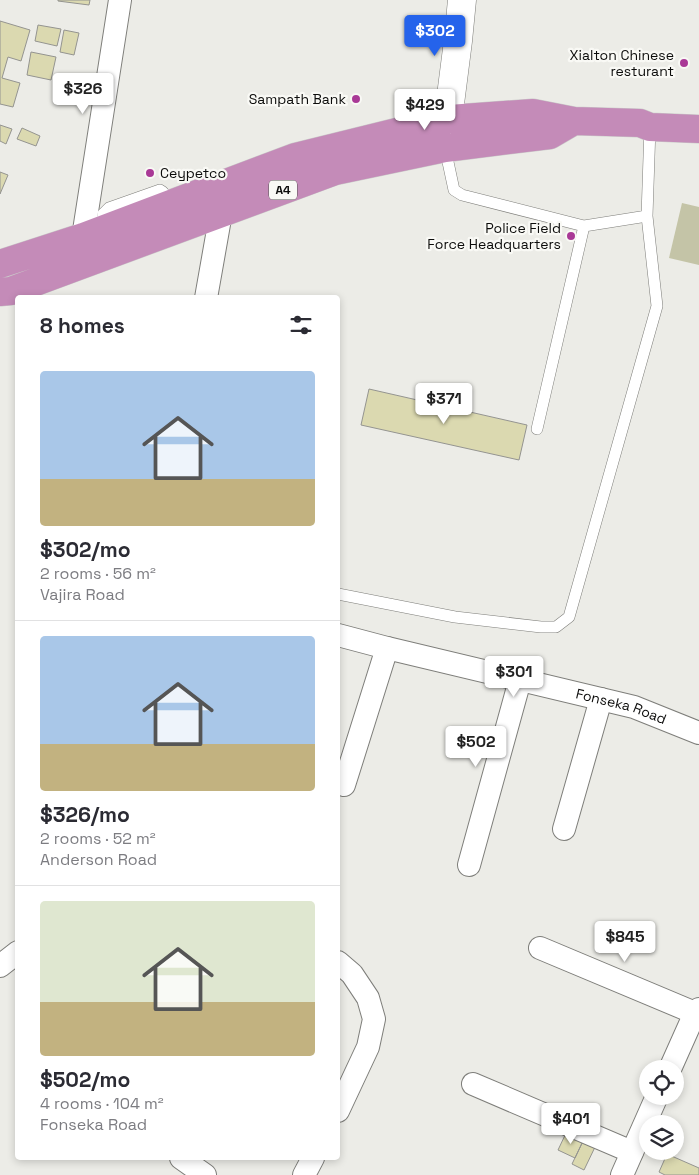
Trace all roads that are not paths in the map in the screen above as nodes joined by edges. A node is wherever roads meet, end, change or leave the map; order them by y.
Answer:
1 (120, 0) edge
2 (462, 0) edge
3 (448, 119) junction
4 (574, 121) junction
5 (650, 127) junction
6 (699, 129) edge
7 (444, 148) junction
8 (221, 213) junction
9 (647, 216) junction
10 (584, 226) junction
11 (92, 233) junction
12 (0, 264) edge
13 (0, 292) edge
14 (207, 295) edge
15 (536, 429) dead end
16 (340, 594) edge
17 (340, 636) edge
18 (387, 648) junction
19 (520, 680) junction
20 (601, 699) junction
21 (699, 733) edge
22 (344, 785) dead end
23 (564, 829) dead end
24 (469, 865) dead end
25 (540, 948) dead end
26 (15, 954) edge
27 (340, 964) edge
28 (0, 966) edge
29 (697, 1011) edge
30 (674, 1060) edge
31 (473, 1084) dead end
32 (653, 1105) edge
33 (340, 1107) edge
34 (632, 1152) junction
35 (184, 1160) edge
36 (312, 1160) edge
37 (205, 1175) edge
38 (304, 1175) edge
39 (622, 1175) edge

1 - 11 street
2 - 3 main road
3 - 4 highway, A4
3 - 7 main road
3 - 11 highway, A4
4 - 5 highway, A4
4 - 7 highway, A4
5 - 6 highway, A4
5 - 9 lane
7 - 8 highway, A4
7 - 10 lane
8 - 13 highway, A4
8 - 14 street
9 - 10 lane
9 - 16 lane
10 - 15 lane
11 - 12 highway, A4
17 - 18 street, Fonseka Road
18 - 19 street, Fonseka Road
18 - 22 street
19 - 20 street, Fonseka Road
19 - 24 street
20 - 21 street, Fonseka Road
20 - 23 street
25 - 29 street
26 - 28 street
27 - 33 street
29 - 30 street
31 - 34 street
32 - 34 street
34 - 39 street
35 - 37 street
36 - 38 street

